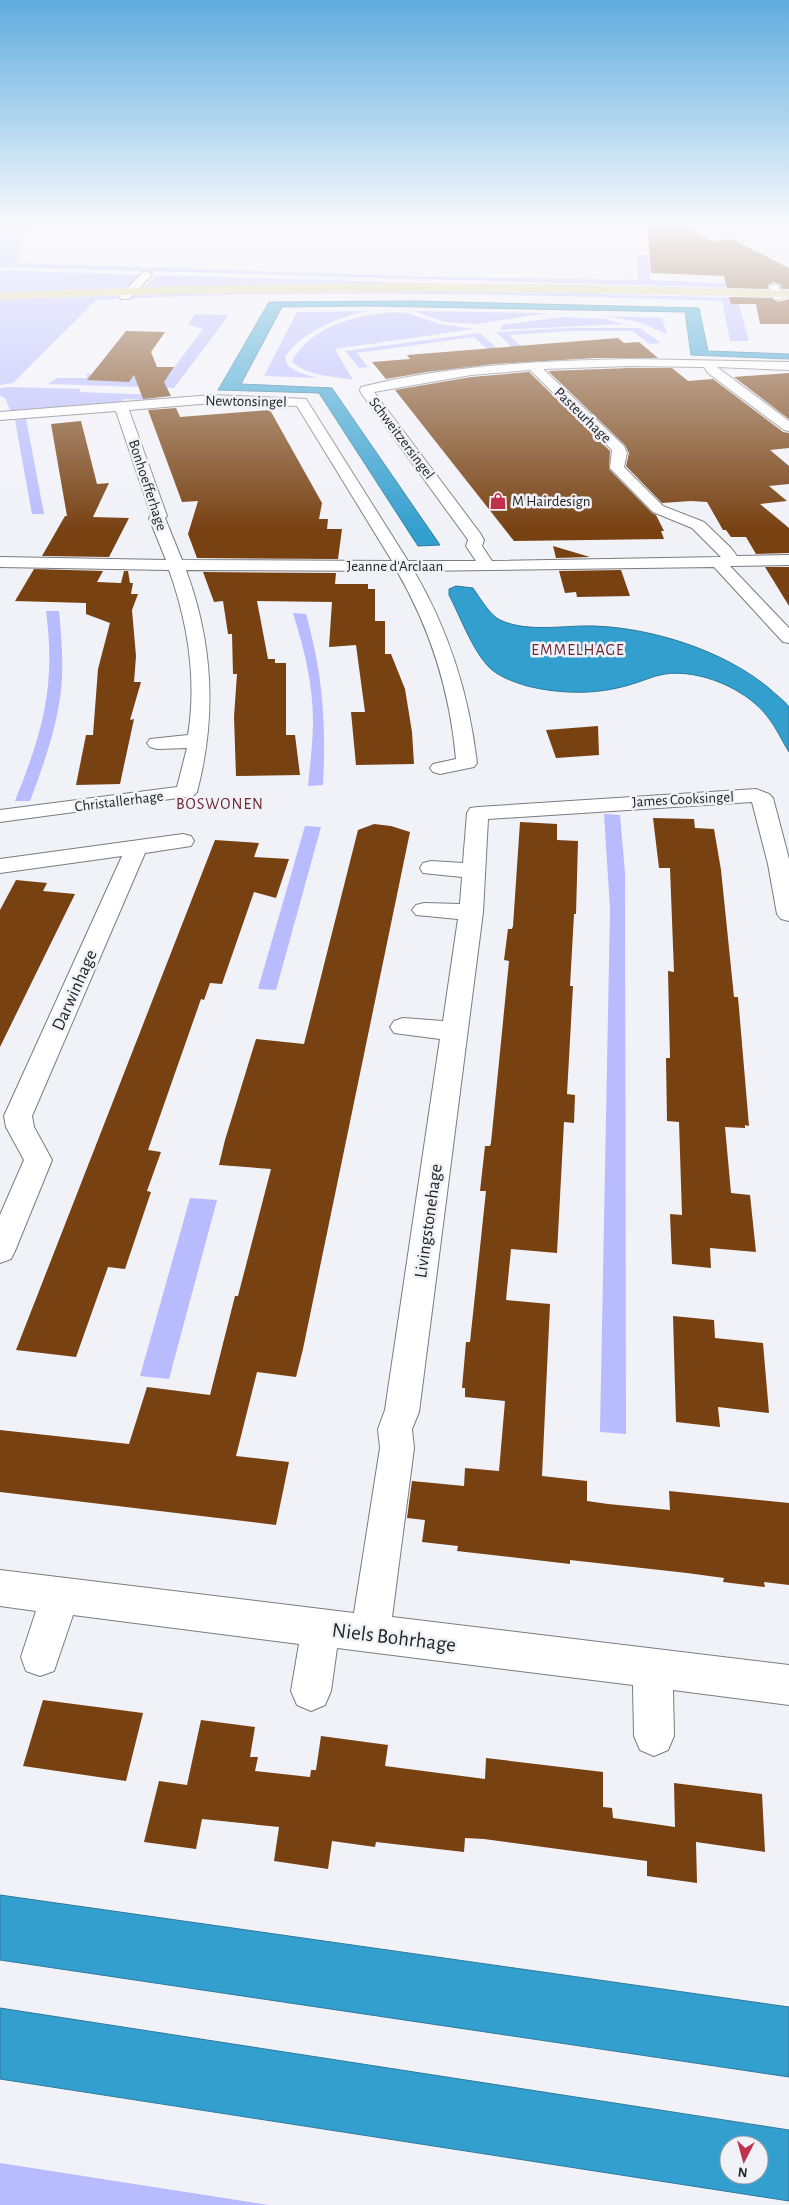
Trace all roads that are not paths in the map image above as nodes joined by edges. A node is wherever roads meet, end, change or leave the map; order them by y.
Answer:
1 (532, 365) junction
2 (708, 365) junction
3 (789, 366) edge
4 (685, 368) dead end
5 (567, 399) junction
6 (550, 400) dead end
7 (121, 406) junction
8 (0, 416) edge
9 (789, 427) edge
10 (789, 560) edge
11 (0, 562) edge
12 (726, 562) junction
13 (174, 565) junction
14 (487, 565) junction
15 (402, 566) junction
16 (789, 638) edge
17 (197, 741) junction
18 (157, 742) dead end
19 (440, 768) dead end
20 (485, 813) joint
21 (733, 814) dead end
22 (0, 816) edge
23 (767, 816) junction
24 (183, 841) dead end
25 (133, 849) junction
26 (0, 866) edge
27 (432, 868) dead end
28 (475, 870) junction
29 (424, 910) dead end
30 (471, 912) junction
31 (789, 914) edge
32 (403, 1027) dead end
33 (455, 1031) junction
34 (0, 1252) edge
35 (0, 1588) edge
36 (60, 1595) junction
37 (321, 1628) junction
38 (370, 1634) junction
39 (40, 1657) dead end
40 (653, 1668) junction
41 (789, 1685) edge
42 (311, 1691) dead end
43 (654, 1736) dead end

1 - 2 street, Schweitzersingel
1 - 5 street, Pasteurhage
1 - 14 street, Schweitzersingel
2 - 3 street, Schweitzersingel
2 - 4 street
2 - 9 street
5 - 6 street
5 - 12 street, Pasteurhage
7 - 8 street, Newtonsingel
7 - 13 street, Bonhoefferhage
7 - 15 street, Newtonsingel
10 - 12 street, Jeanne d'Arclaan
11 - 13 street, Jeanne d'Arclaan
12 - 14 street, Jeanne d'Arclaan
12 - 16 street
13 - 15 street, Jeanne d'Arclaan
13 - 17 street, Christallerhage
14 - 15 street, Jeanne d'Arclaan
15 - 19 street
17 - 18 street
17 - 22 street, Christallerhage
20 - 23 street, James Cooksingel
20 - 28 street, Livingstonehage
21 - 23 street
23 - 31 street, James Cooksingel
24 - 25 street
25 - 26 street
25 - 34 street, Darwinhage
27 - 28 street
28 - 30 street, Livingstonehage
29 - 30 street
30 - 33 street, Livingstonehage
32 - 33 street
33 - 38 street, Livingstonehage
35 - 36 street, Niels Bohrhage
36 - 37 street, Niels Bohrhage
36 - 39 street
37 - 38 street, Niels Bohrhage
37 - 42 street
38 - 40 street, Niels Bohrhage
40 - 41 street, Niels Bohrhage
40 - 43 street

